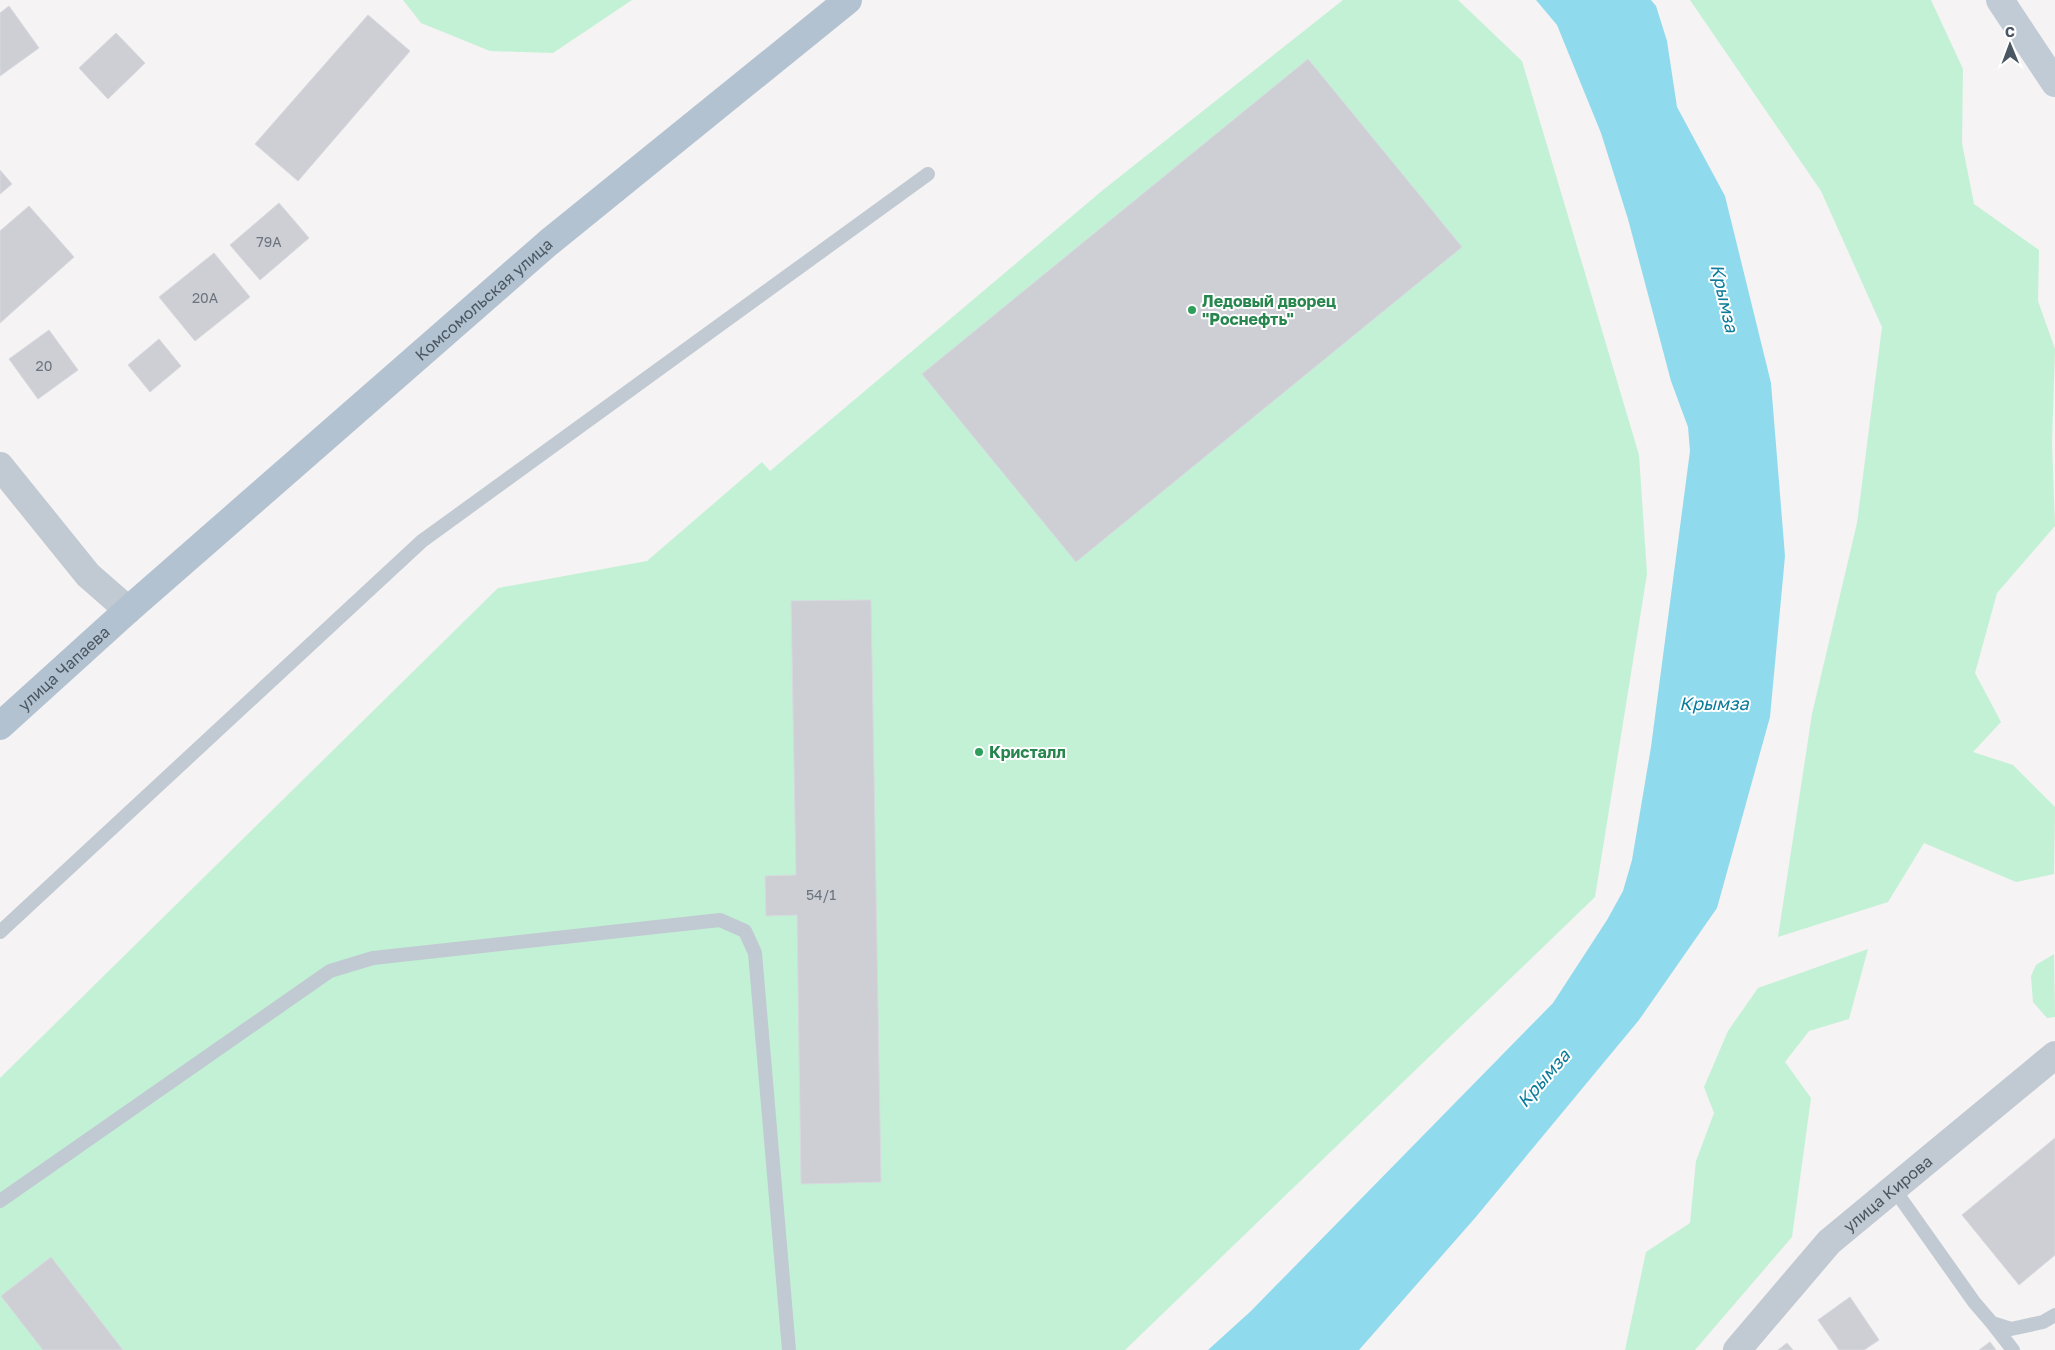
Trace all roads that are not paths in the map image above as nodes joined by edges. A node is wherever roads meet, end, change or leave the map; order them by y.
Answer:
1 (848, 0) edge
2 (2000, 0) edge
3 (2055, 83) edge
4 (928, 174) dead end
5 (0, 466) edge
6 (128, 610) junction
7 (0, 726) edge
8 (0, 932) edge
9 (2055, 1055) edge
10 (1894, 1189) junction
11 (0, 1201) edge
12 (2055, 1315) edge
13 (1992, 1323) junction
14 (789, 1350) edge
15 (1737, 1350) edge
16 (2013, 1350) edge

1 - 6 main road, Комсомольская улица
2 - 3 main road
4 - 8 lane
5 - 6 street
6 - 7 main road, улица Чапаева
9 - 10 street, улица Кирова
10 - 13 lane
10 - 15 street, улица Кирова
11 - 14 lane
12 - 13 lane
13 - 16 lane

